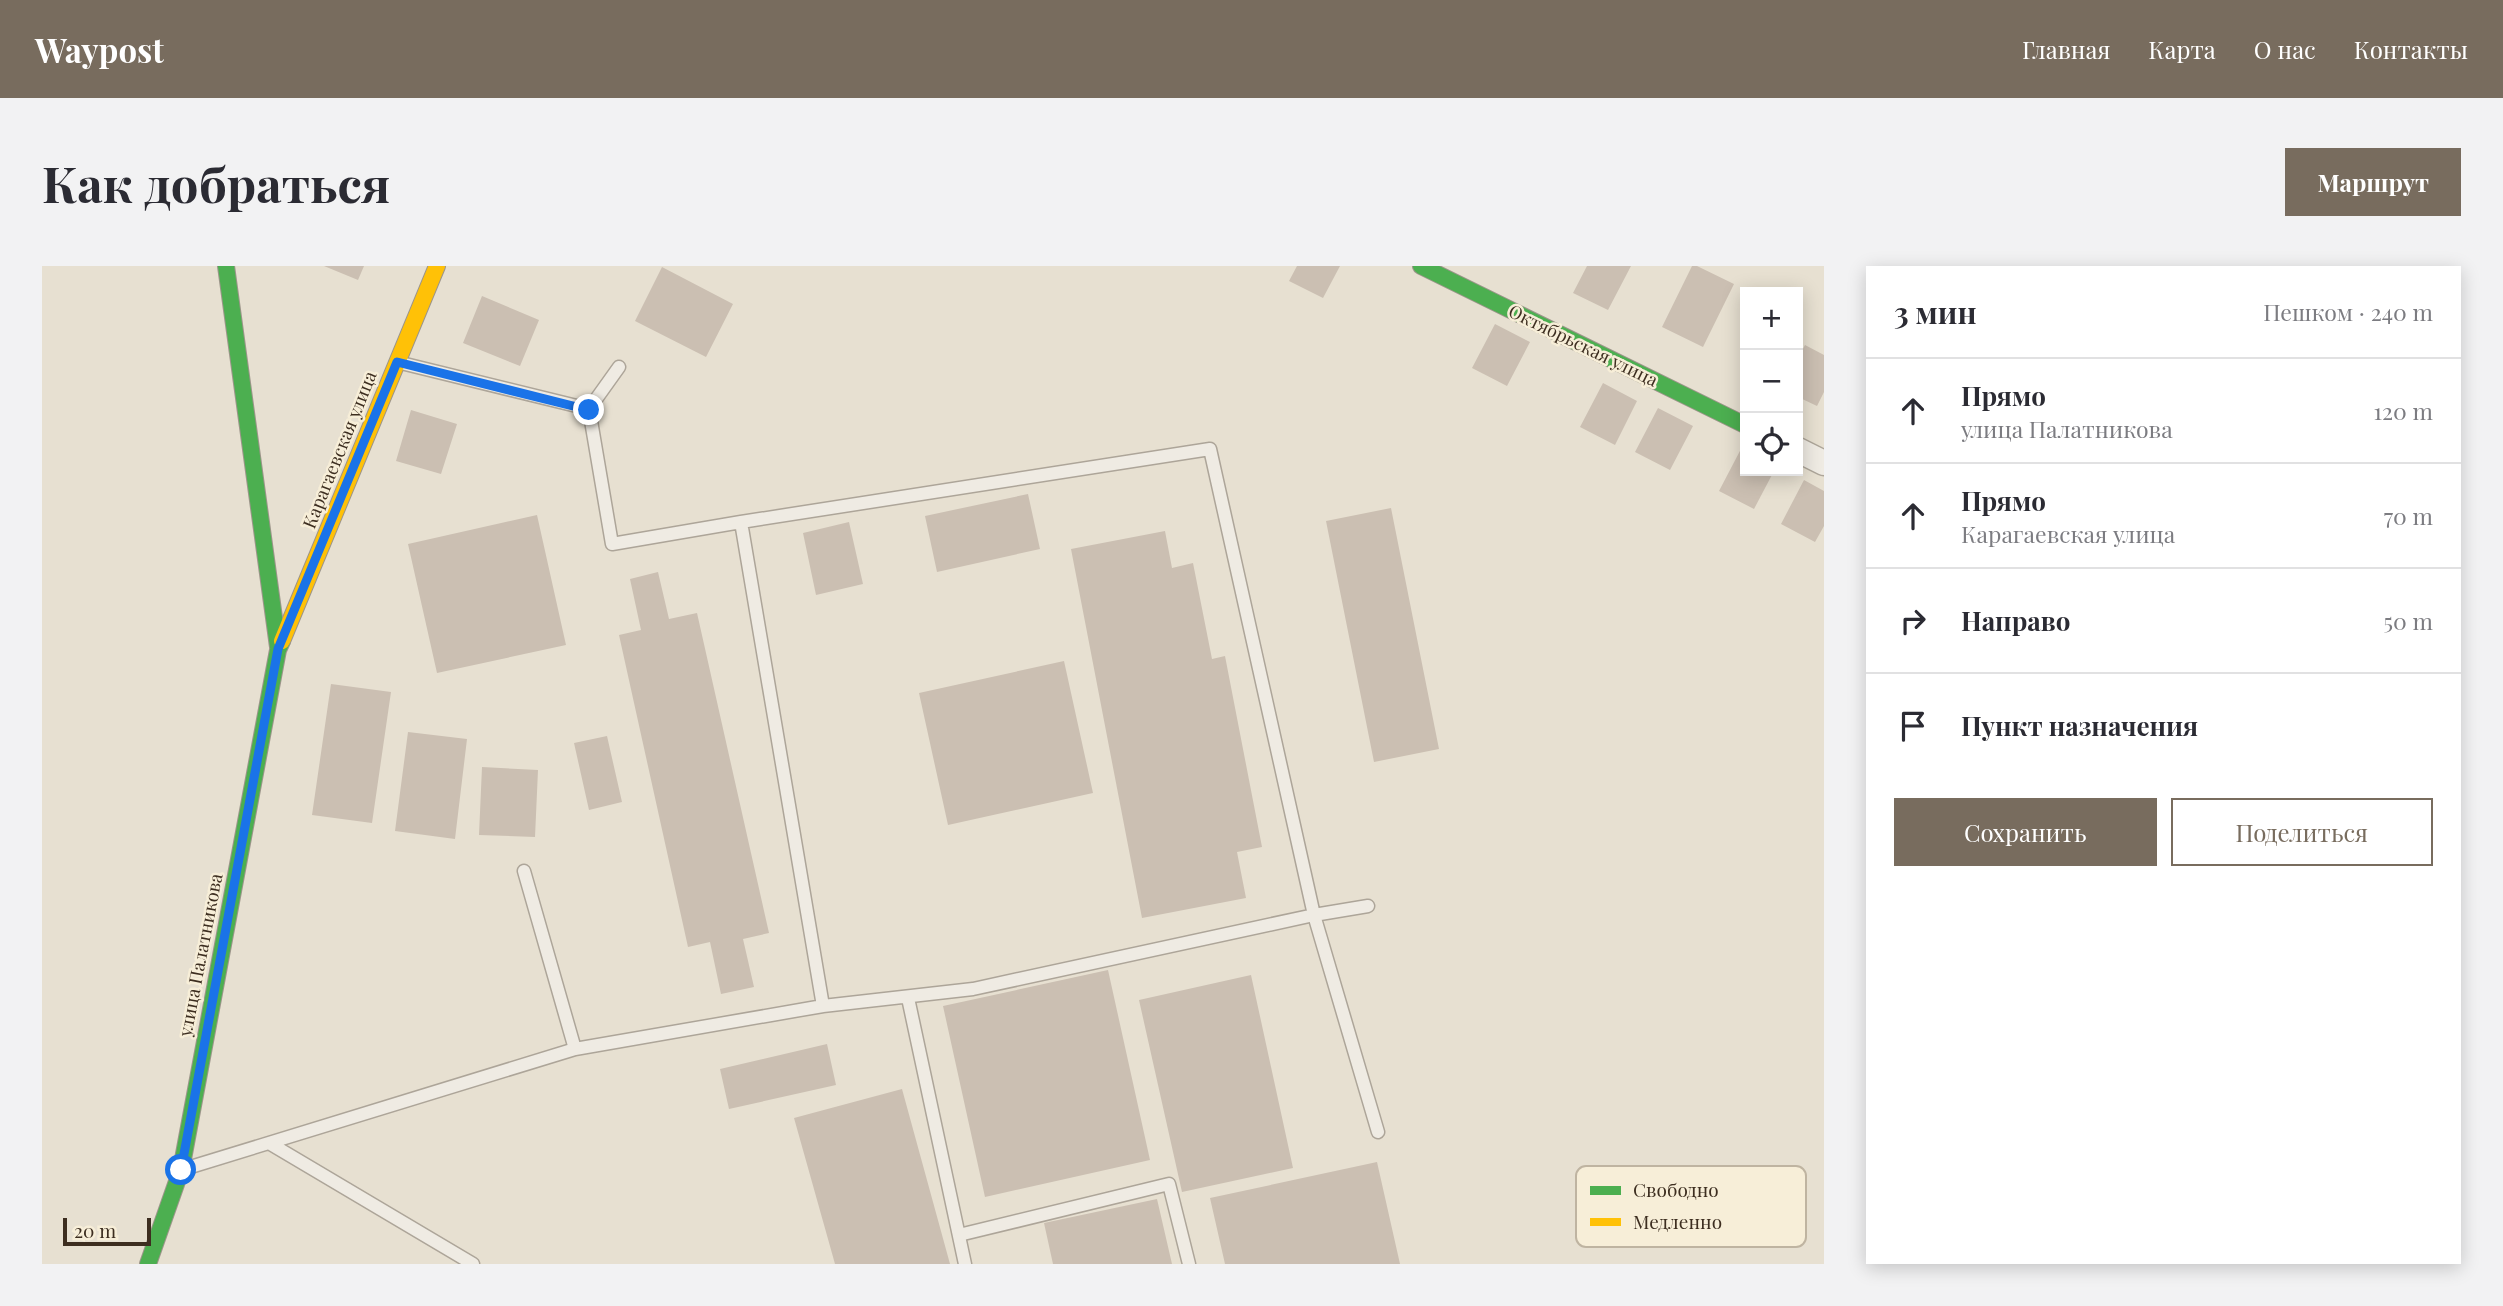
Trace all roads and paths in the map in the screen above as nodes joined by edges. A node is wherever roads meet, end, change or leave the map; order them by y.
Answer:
1 (226, 266) edge
2 (437, 266) edge
3 (1421, 266) edge
4 (397, 362) junction
5 (619, 367) dead end
6 (589, 410) junction
7 (1740, 423) edge
8 (1803, 452) edge
9 (1824, 463) edge
10 (741, 522) junction
11 (278, 649) junction
12 (524, 871) dead end
13 (1368, 906) dead end
14 (1314, 915) junction
15 (908, 998) junction
16 (823, 1006) junction
17 (575, 1049) junction
18 (1378, 1132) dead end
19 (269, 1143) junction
20 (181, 1170) junction
21 (959, 1235) junction
22 (148, 1264) edge
23 (473, 1264) edge
24 (965, 1264) edge
25 (1189, 1264) edge

1 - 11 street
2 - 4 street, Карагаевская улица
3 - 7 street, Октябрьская улица
4 - 6 lane
4 - 11 street, Карагаевская улица
5 - 6 lane
6 - 10 lane
8 - 9 street
10 - 14 lane
10 - 16 lane
11 - 20 street, улица Палатникова
12 - 17 lane
13 - 14 lane
14 - 15 lane
14 - 18 lane
15 - 16 lane
15 - 21 lane
16 - 17 lane
17 - 19 lane
19 - 20 lane
19 - 23 lane
20 - 22 street, улица Палатникова
21 - 24 lane
21 - 25 lane

